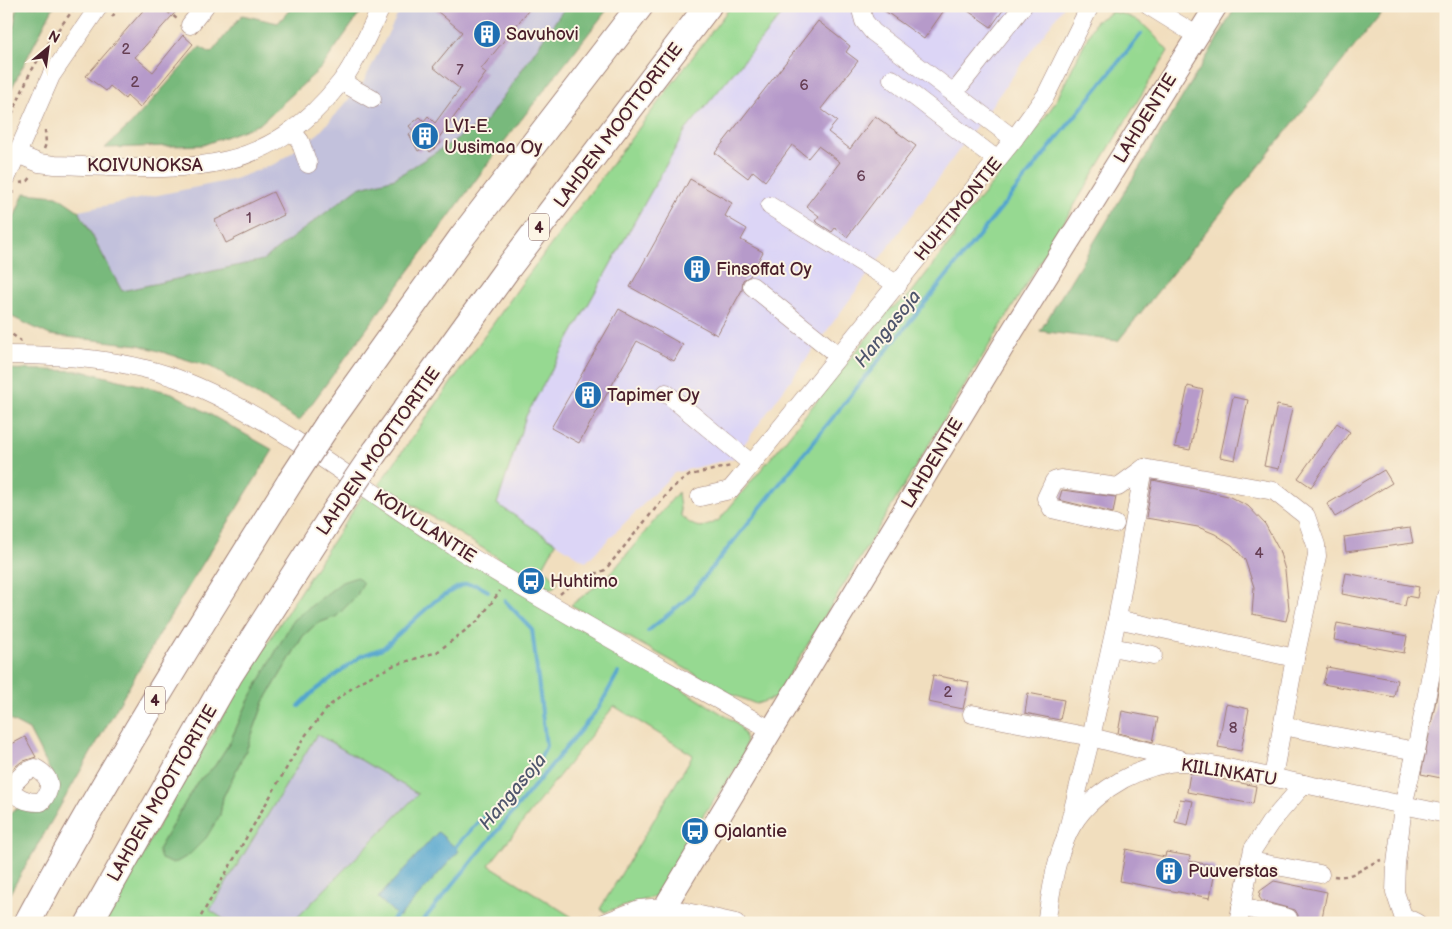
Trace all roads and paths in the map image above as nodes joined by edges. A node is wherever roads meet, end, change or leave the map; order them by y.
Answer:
1 (76, 6) edge
2 (120, 6) edge
3 (161, 6) edge
4 (205, 6) edge
5 (382, 6) edge
6 (640, 6) edge
7 (708, 6) edge
8 (860, 6) edge
9 (1023, 6) edge
10 (1090, 6) edge
11 (1150, 6) edge
12 (1216, 6) edge
13 (104, 14) edge
14 (190, 25) joint
15 (1196, 35) junction
16 (892, 79) dead end
17 (342, 82) junction
18 (954, 93) junction
19 (372, 99) dead end
20 (45, 127) dead end
21 (6, 129) edge
22 (292, 131) junction
23 (1014, 139) junction
24 (17, 154) junction
25 (997, 160) junction
26 (39, 163) junction
27 (308, 164) dead end
28 (6, 178) edge
29 (770, 206) dead end
30 (6, 208) edge
31 (898, 285) junction
32 (752, 286) dead end
33 (6, 356) edge
34 (839, 356) junction
35 (666, 393) dead end
36 (747, 460) junction
37 (1144, 468) junction
38 (700, 497) dead end
39 (1116, 524) dead end
40 (500, 592) dead end
41 (1446, 596) edge
42 (552, 605) junction
43 (1117, 619) junction
44 (1442, 641) edge
45 (1111, 647) junction
46 (1153, 655) dead end
47 (1294, 658) junction
48 (972, 714) dead end
49 (1282, 726) junction
50 (771, 730) junction
51 (1091, 737) junction
52 (1416, 751) junction
53 (1192, 762) junction
54 (1273, 777) junction
55 (1304, 784) junction
56 (1402, 806) junction
57 (1446, 814) edge
58 (1066, 837) junction
59 (1397, 857) junction
60 (1250, 861) junction
61 (1320, 874) joint
62 (659, 915) edge
63 (1240, 915) edge
64 (1288, 918) dead end
65 (27, 923) edge
66 (89, 923) edge
67 (196, 923) edge
68 (604, 923) edge
69 (736, 923) edge
70 (1046, 923) edge
71 (1417, 923) edge

1 - 21 path
2 - 13 path
3 - 14 path
4 - 14 street
5 - 17 street, KOIVUNOKSA
6 - 65 highway, 4, bridge
7 - 66 highway, LAHDEN MOOTTORITIE / 4, bridge
8 - 18 street
9 - 18 street
10 - 23 street, HUHTIMONTIE
11 - 15 street
12 - 15 main road, LAHDENTIE
13 - 24 street
15 - 50 main road, LAHDENTIE
16 - 25 street
17 - 19 street
17 - 22 street, KOIVUNOKSA
18 - 23 street
20 - 26 path
22 - 26 street, KOIVUNOKSA
22 - 27 street
23 - 25 street, HUHTIMONTIE
24 - 26 street, KOIVUNOKSA
24 - 28 street
25 - 31 street, HUHTIMONTIE
26 - 30 path
29 - 31 street
31 - 34 street, HUHTIMONTIE
32 - 34 street
33 - 42 street, KOIVULANTIE
34 - 36 street, HUHTIMONTIE
35 - 36 street
36 - 38 street, HUHTIMONTIE
36 - 42 path
37 - 39 street
37 - 43 street
37 - 47 street
40 - 67 path
41 - 44 street
42 - 50 street, KOIVULANTIE
43 - 45 street
43 - 47 street
44 - 52 street
45 - 46 street
45 - 51 street
47 - 49 street
48 - 51 street
49 - 52 street
49 - 54 street
50 - 62 main road, LAHDENTIE
51 - 53 street
51 - 58 street
52 - 56 street
53 - 54 street, KIILINKATU
53 - 58 street, KIILINKATU
54 - 55 street, KIILINKATU
55 - 56 street, KIILINKATU
55 - 60 street
56 - 57 street, KIILINKATU
56 - 59 street
58 - 70 street, KIILINKATU
59 - 61 path
59 - 71 street
60 - 61 street
60 - 63 street
62 - 68 street
62 - 69 street
63 - 64 street

